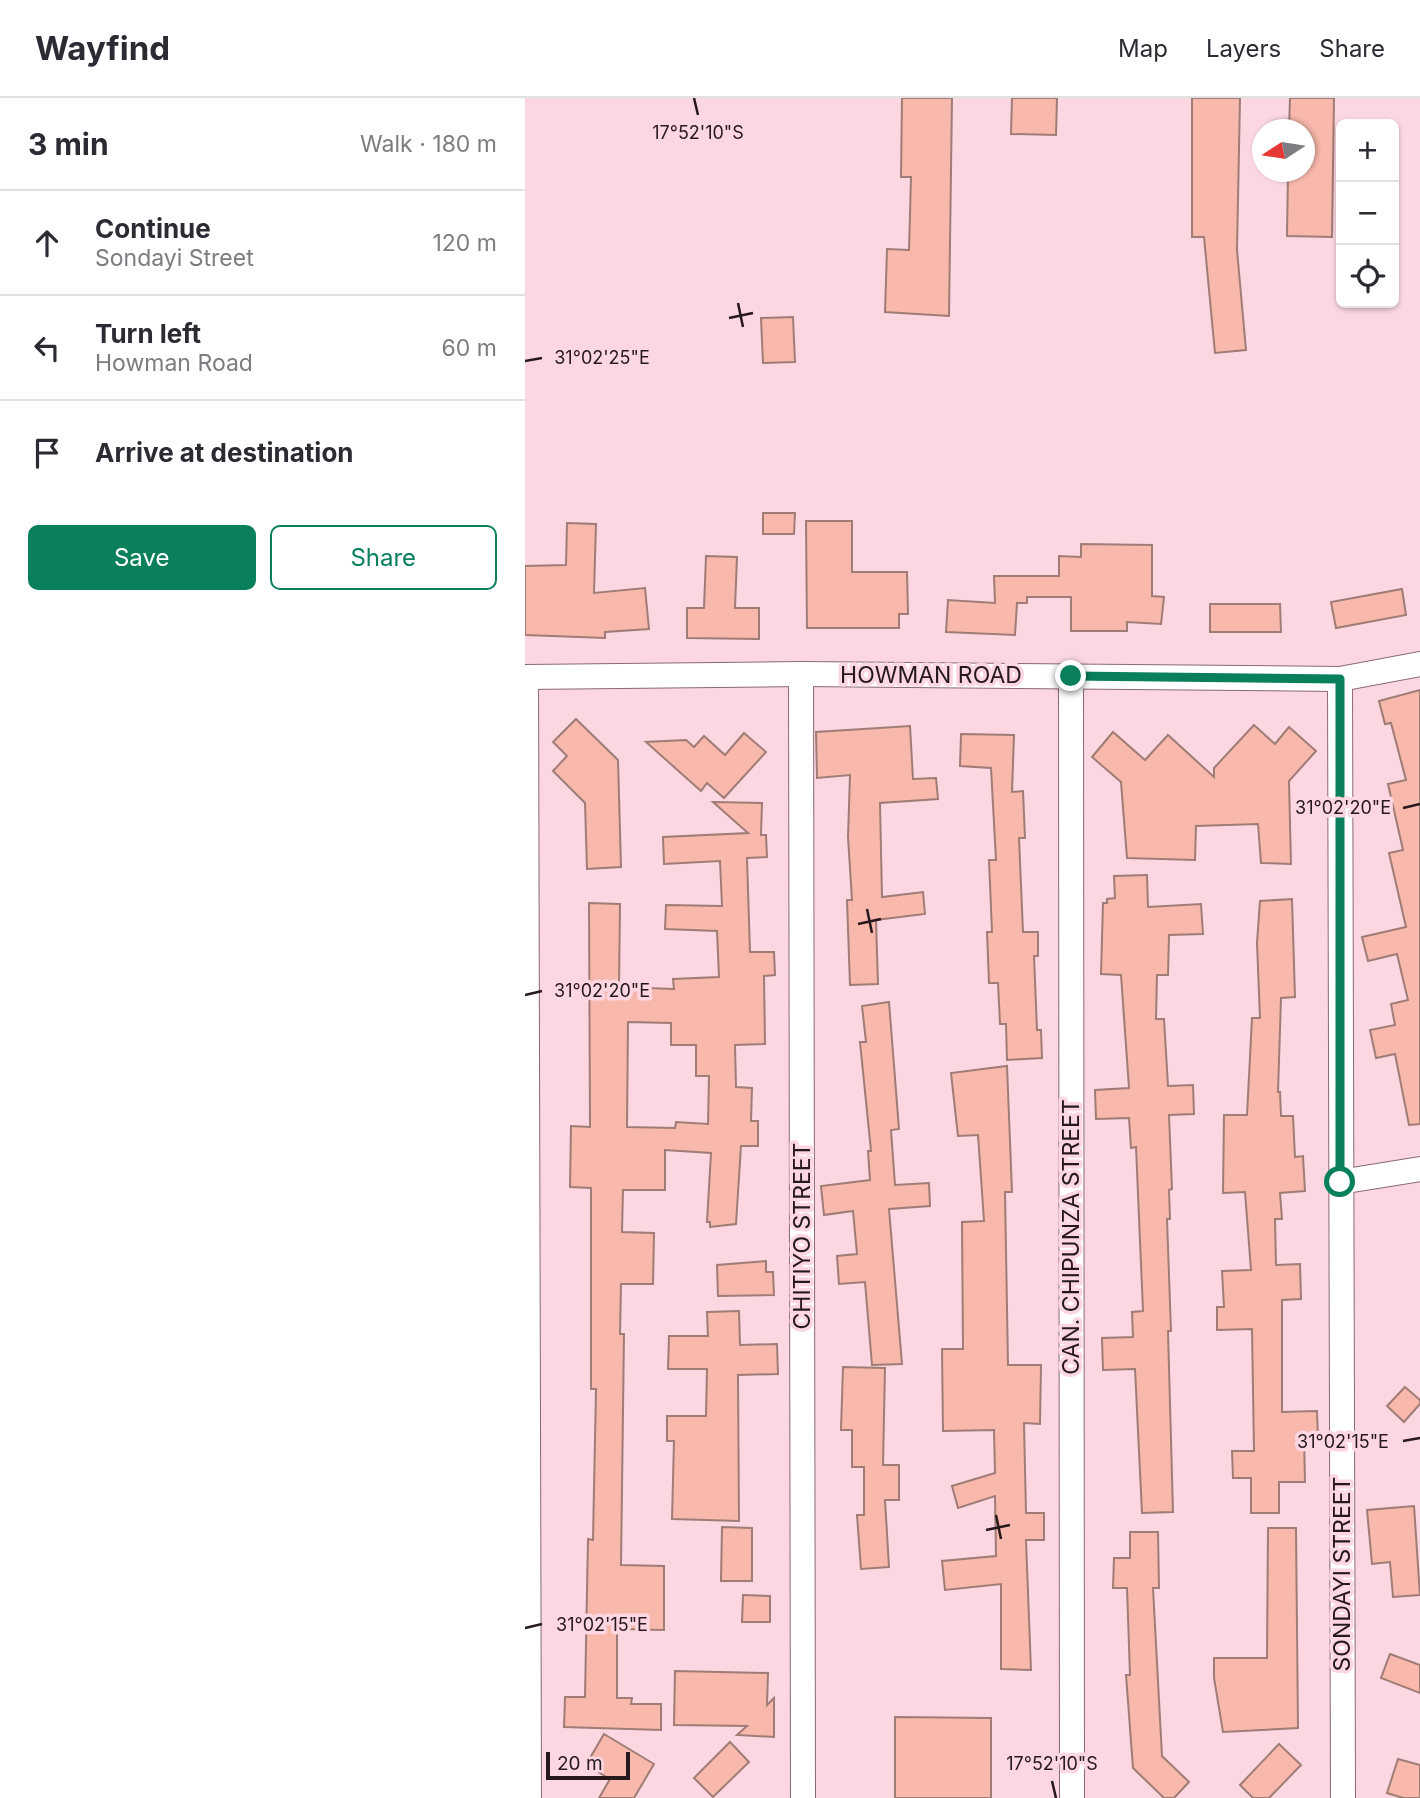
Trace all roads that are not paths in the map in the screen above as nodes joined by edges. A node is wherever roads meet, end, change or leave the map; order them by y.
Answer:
1 (1420, 664) edge
2 (801, 674) junction
3 (1071, 676) junction
4 (525, 677) edge
5 (1340, 679) junction
6 (1420, 1169) edge
7 (1340, 1182) junction
8 (529, 1798) edge
9 (803, 1798) edge
10 (1072, 1798) edge
11 (1343, 1798) edge

1 - 5 street, HOWMAN ROAD
2 - 3 street, HOWMAN ROAD
2 - 4 street, HOWMAN ROAD
2 - 9 street, CHITIYO STREET
3 - 5 street, HOWMAN ROAD
3 - 10 street, CAN. CHIPUNZA STREET
4 - 8 street
5 - 7 street, SONDAYI STREET
6 - 7 street
7 - 11 street, SONDAYI STREET

